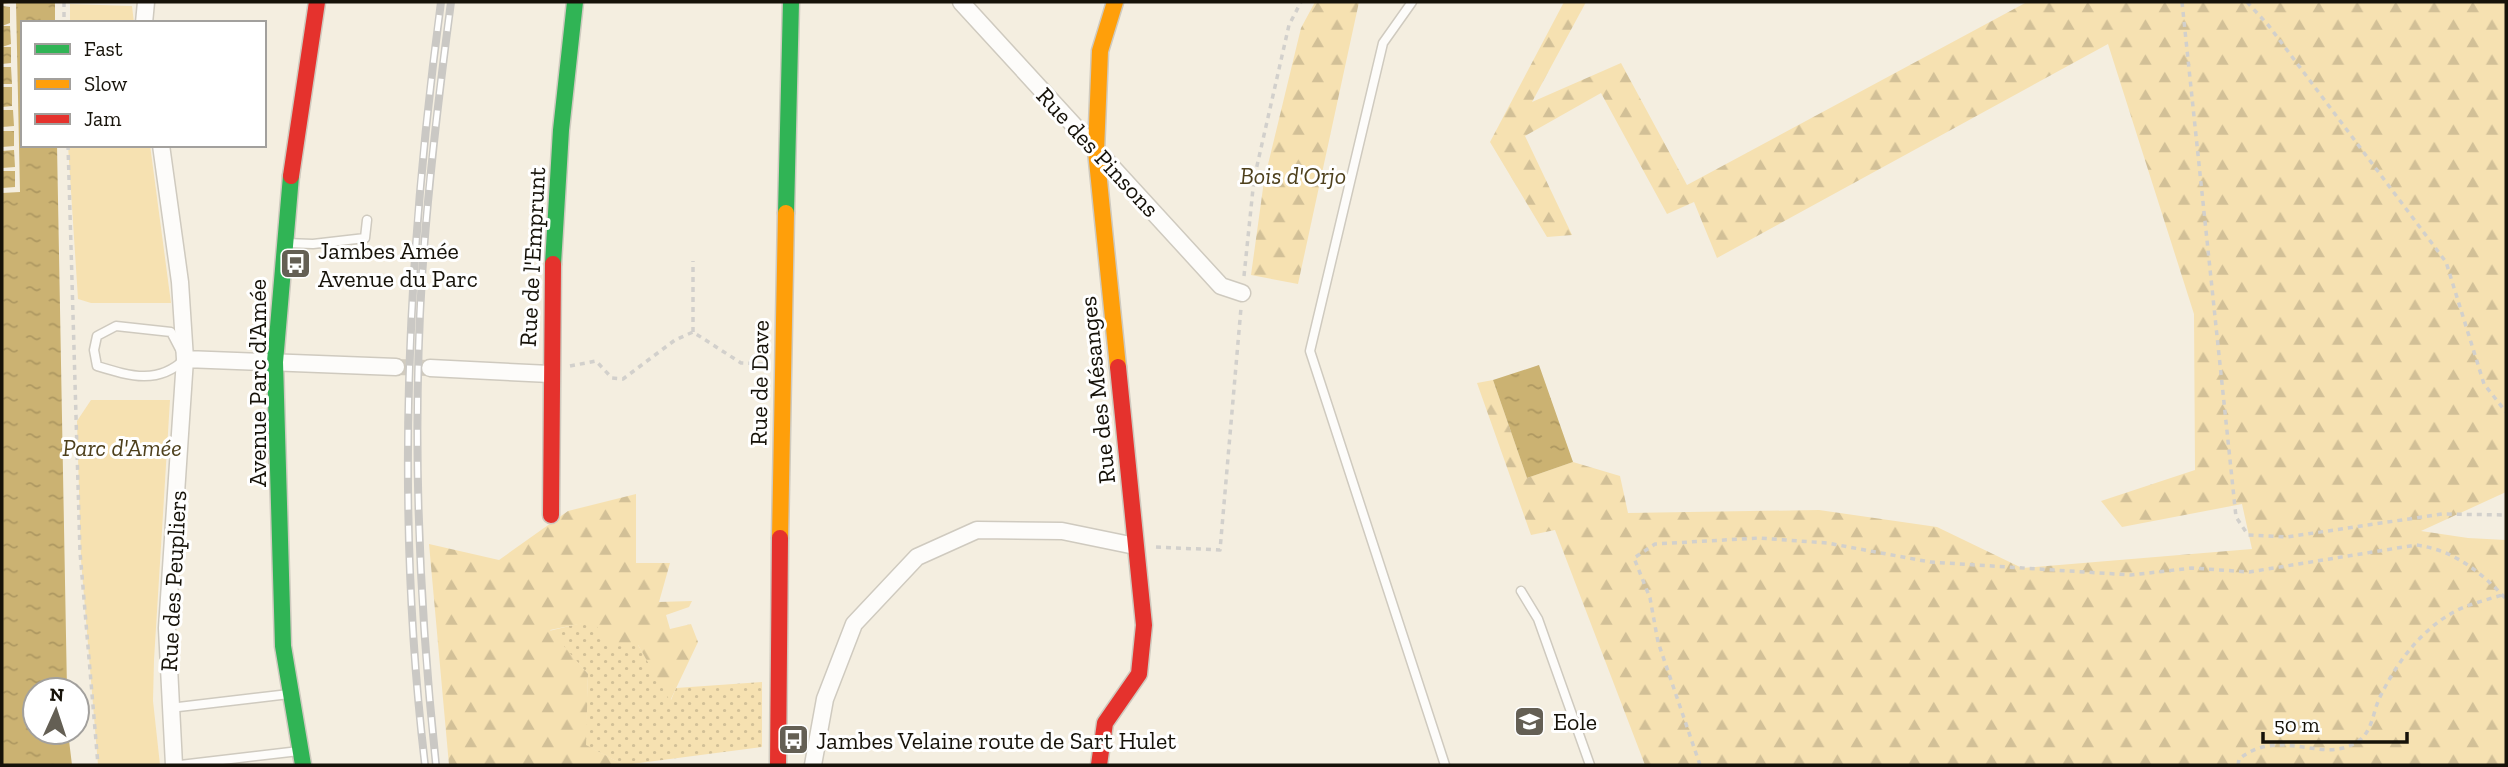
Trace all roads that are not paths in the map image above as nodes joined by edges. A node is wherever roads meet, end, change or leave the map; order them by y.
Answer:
1 (146, 2) edge
2 (317, 2) edge
3 (575, 2) edge
4 (791, 2) edge
5 (961, 2) edge
6 (1115, 2) edge
7 (1412, 2) edge
8 (144, 21) edge
9 (161, 147) edge
10 (1096, 151) junction
11 (367, 220) dead end
12 (283, 243) junction
13 (1242, 293) road end
14 (185, 359) junction
15 (275, 362) junction
16 (396, 367) tunnel mouth
17 (430, 368) tunnel mouth
18 (550, 374) junction
19 (551, 515) dead end
20 (1135, 546) junction
21 (1521, 591) dead end
22 (291, 694) junction
23 (170, 708) junction
24 (302, 758) edge
25 (174, 765) edge
26 (180, 765) edge
27 (778, 765) edge
28 (813, 765) edge
29 (1099, 765) edge
30 (1445, 765) edge
31 (1590, 765) edge

1 - 8 street
2 - 12 street, Avenue Parc d'Amée
3 - 18 street, Rue de l'Emprunt
4 - 27 street, Rue de Dave
5 - 10 street, Rue des Pinsons
6 - 10 street, Rue des Mésanges
7 - 30 lane
9 - 14 street, Rue des Peupliers
10 - 13 street, Rue des Pinsons
10 - 20 street, Rue des Mésanges
11 - 12 lane
12 - 15 street, Avenue Parc d'Amée
14 - 14 lane
14 - 15 street
14 - 23 street, Rue des Peupliers
15 - 16 street
15 - 22 street, Avenue Parc d'Amée
17 - 18 street
18 - 19 street, Rue de l'Emprunt
20 - 28 street
20 - 29 street, Rue des Mésanges
21 - 31 lane
22 - 23 lane
22 - 24 street, Avenue Parc d'Amée
23 - 25 street, Rue des Peupliers
24 - 26 lane

